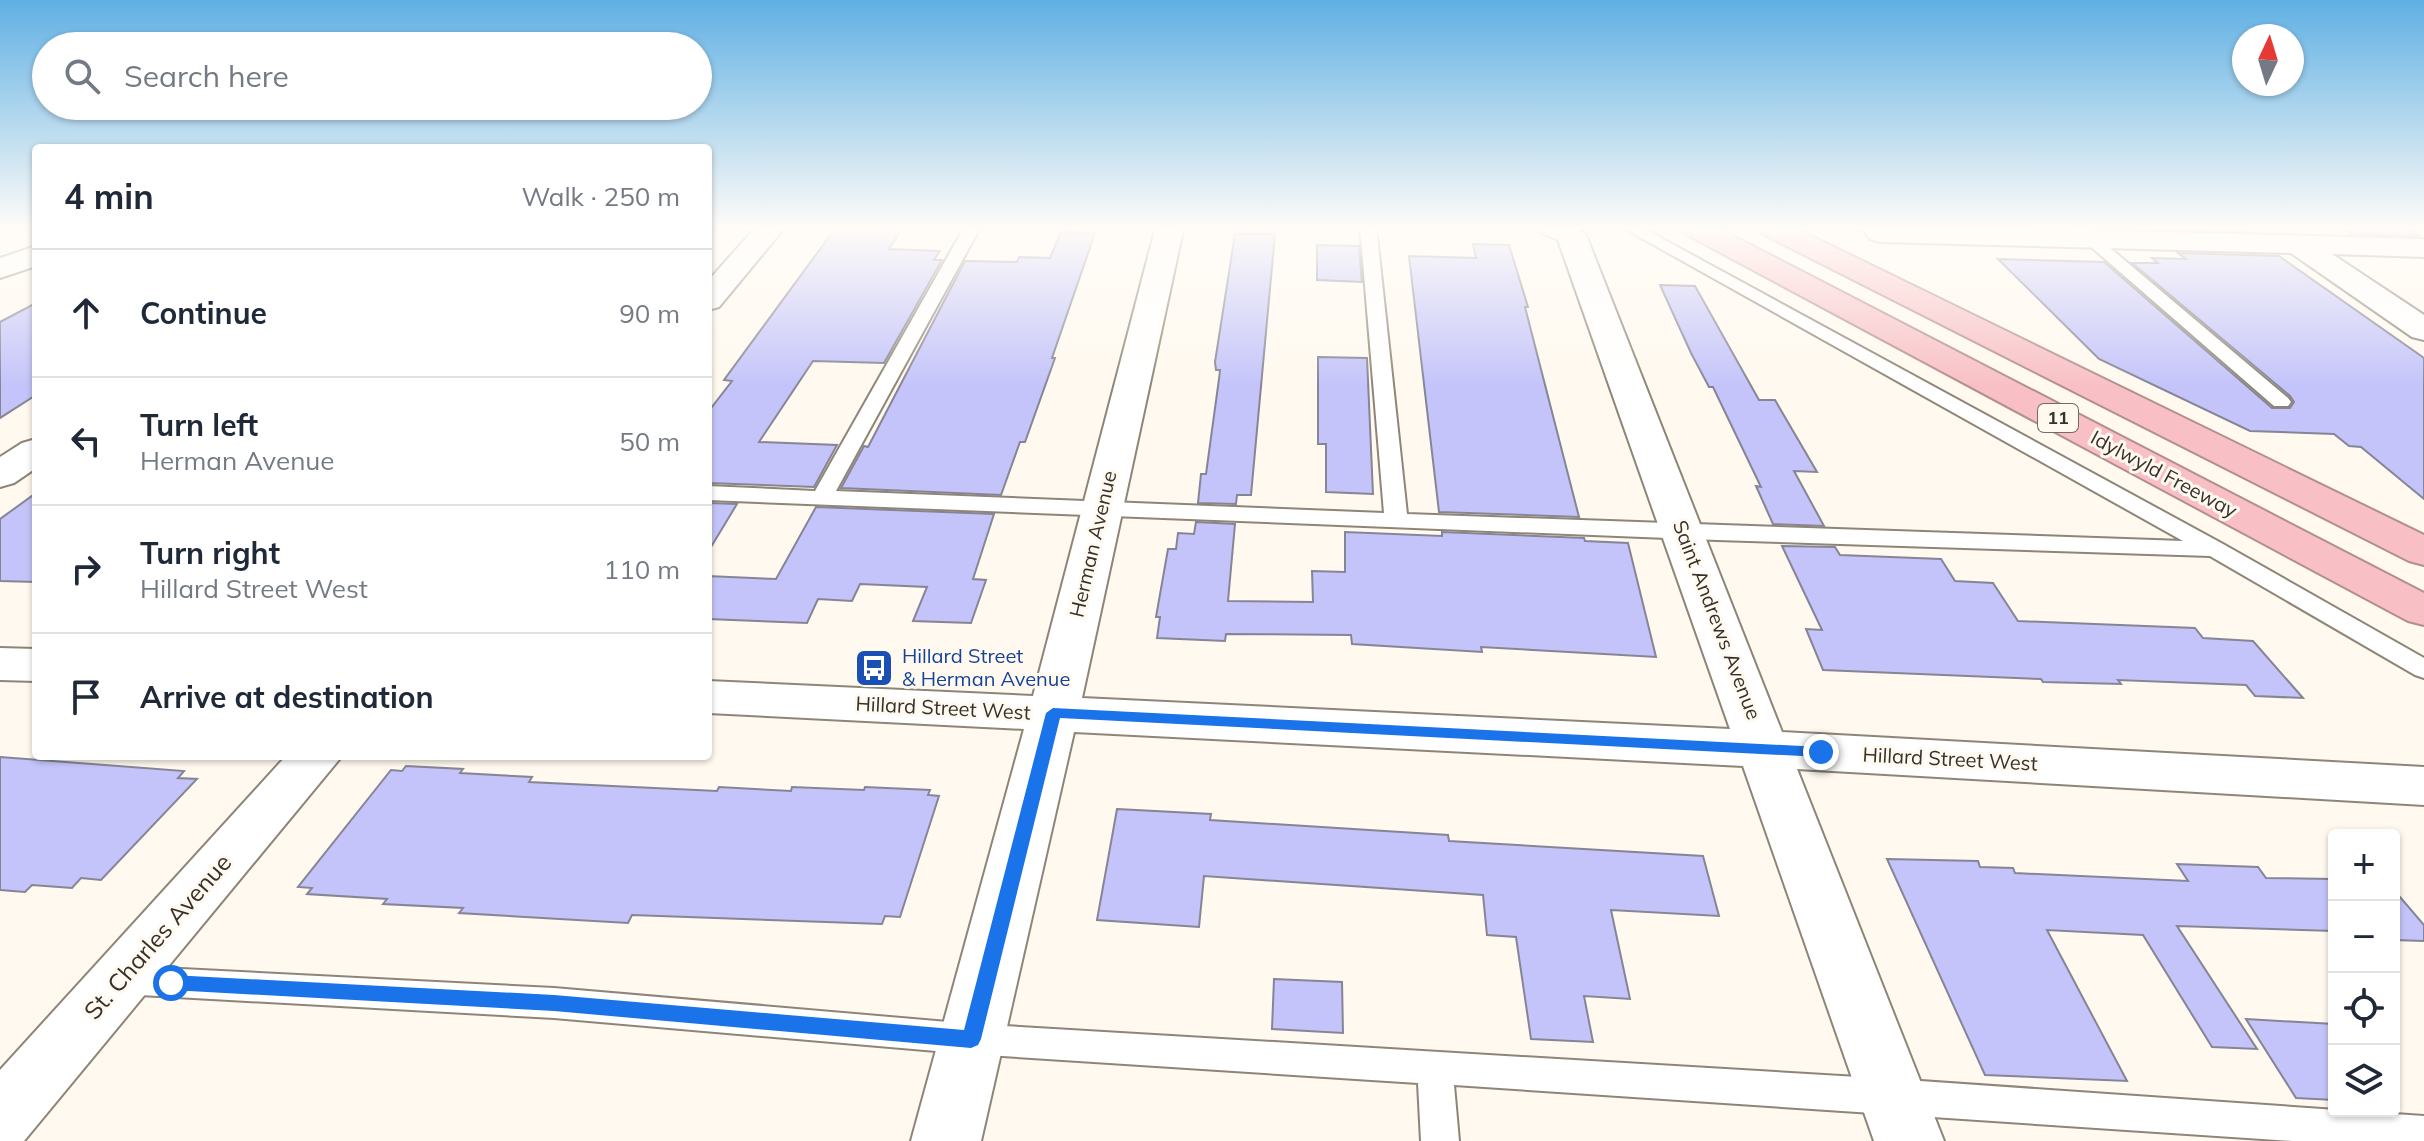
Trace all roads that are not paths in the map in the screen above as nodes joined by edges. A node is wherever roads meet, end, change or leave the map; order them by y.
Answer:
1 (726, 279) edge
2 (943, 279) edge
3 (1157, 279) edge
4 (1373, 279) edge
5 (1586, 279) edge
6 (1725, 279) edge
7 (1793, 279) edge
8 (1876, 279) edge
9 (2136, 279) edge
10 (2349, 279) edge
11 (712, 295) edge
12 (2424, 330) edge
13 (2281, 402) dead end
14 (712, 493) edge
15 (822, 497) junction
16 (1101, 508) junction
17 (1396, 521) junction
18 (1684, 532) junction
19 (2215, 549) junction
20 (2424, 552) edge
21 (2424, 611) edge
22 (0, 664) edge
23 (32, 665) edge
24 (2424, 669) edge
25 (712, 697) edge
26 (1053, 713) junction
27 (1765, 749) junction
28 (312, 760) edge
29 (2424, 786) edge
30 (120, 980) junction
31 (971, 1039) junction
32 (1435, 1068) junction
33 (1892, 1096) junction
34 (0, 1119) edge
35 (2424, 1133) edge
36 (2386, 1136) edge
37 (946, 1141) edge
38 (1440, 1141) edge
39 (1909, 1141) edge

1 - 11 street
2 - 15 lane
3 - 16 street, Herman Avenue
4 - 17 lane
5 - 18 street, Saint Andrews Avenue
6 - 19 lane
7 - 21 highway, Idylwyld Freeway / 11
8 - 20 highway, 11
9 - 13 lane
10 - 12 street
14 - 15 lane
15 - 16 lane
16 - 17 lane
16 - 26 street, Herman Avenue
17 - 18 lane
18 - 19 lane
18 - 27 street, Saint Andrews Avenue
19 - 24 lane
22 - 23 street
25 - 26 street, Hillard Street West
26 - 27 street, Hillard Street West
26 - 31 street, Herman Avenue
27 - 29 street, Hillard Street West
27 - 33 street, Saint Andrews Avenue
28 - 30 street, St. Charles Avenue
30 - 31 lane
30 - 34 street, St. Charles Avenue
31 - 32 lane
31 - 37 street, Herman Avenue
32 - 33 lane
32 - 38 lane
33 - 36 lane
33 - 39 street, Saint Andrews Avenue
35 - 36 lane

